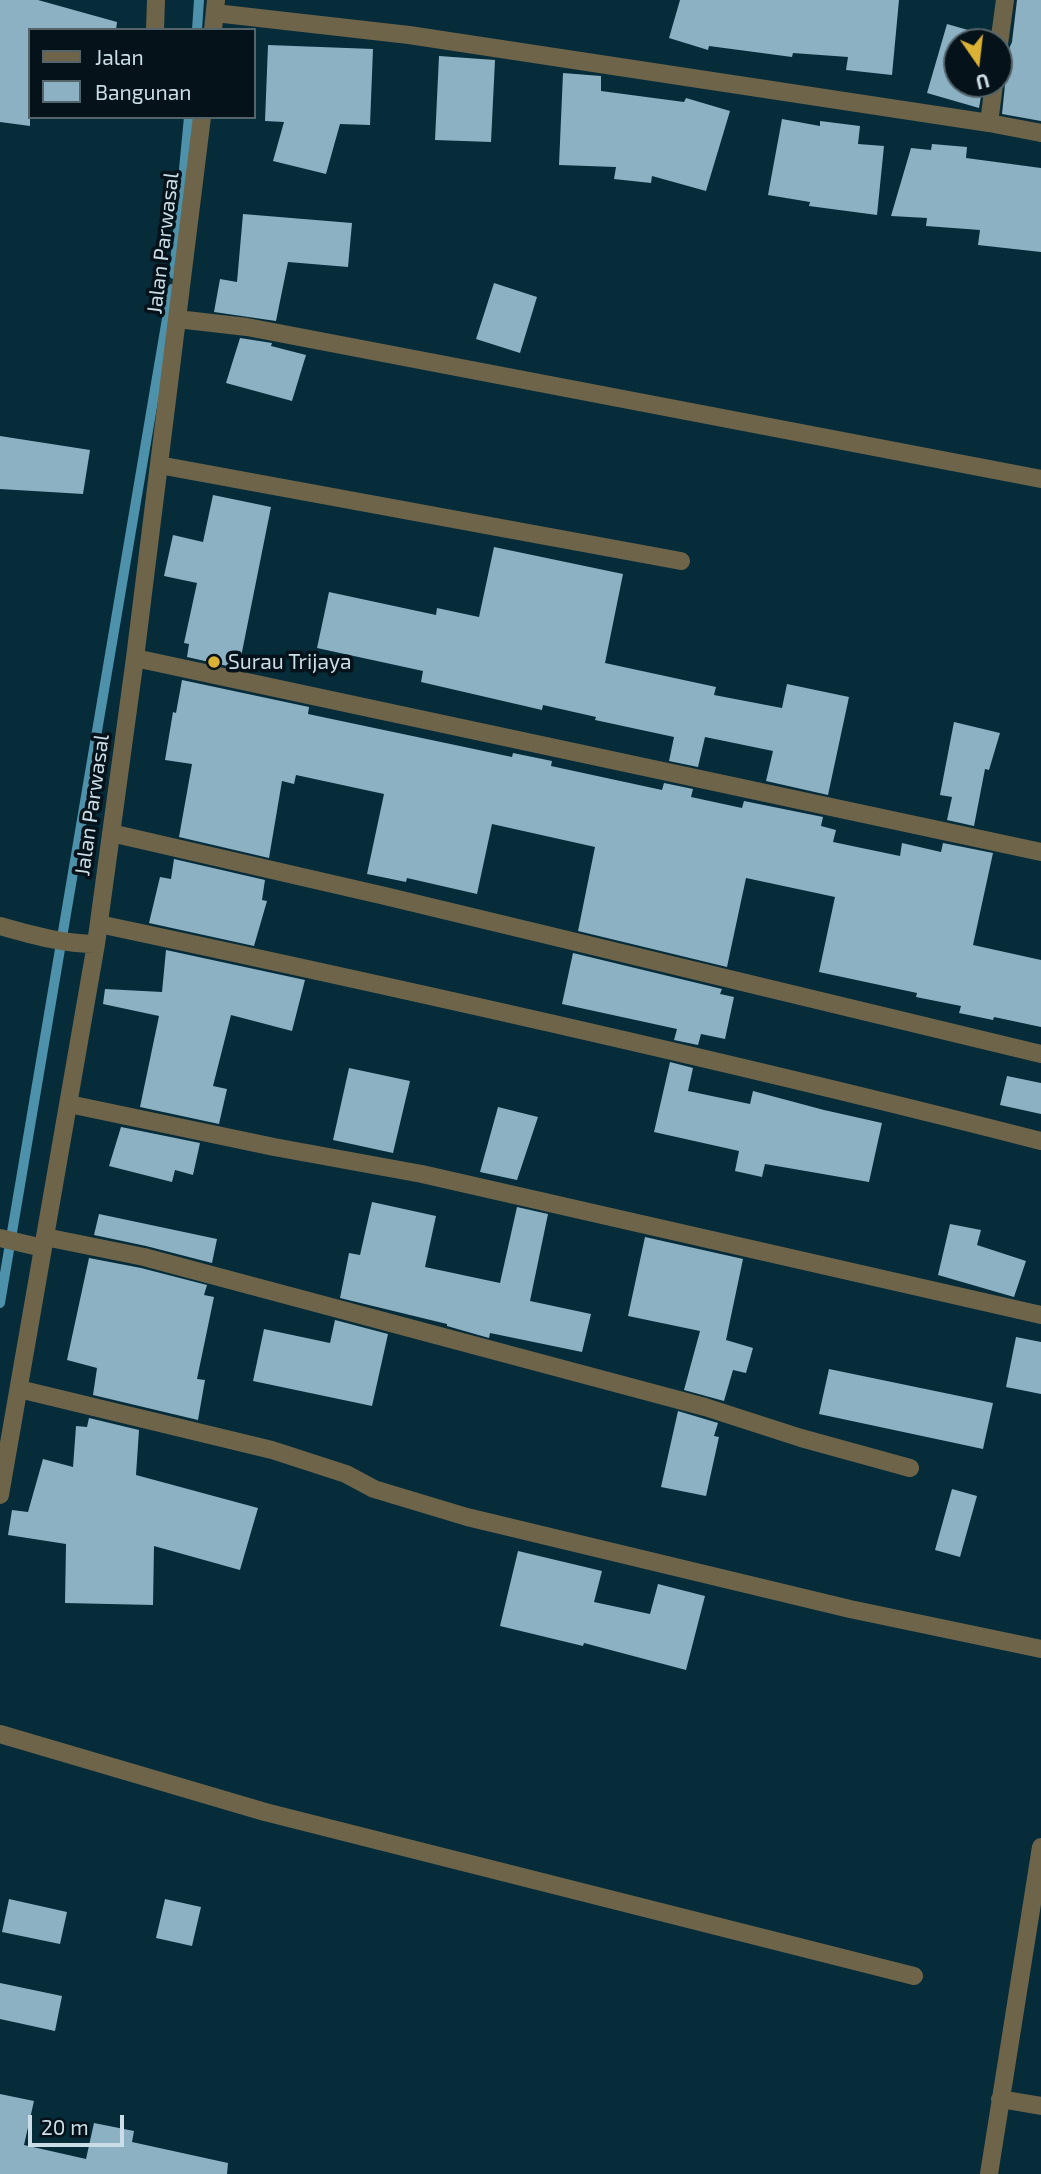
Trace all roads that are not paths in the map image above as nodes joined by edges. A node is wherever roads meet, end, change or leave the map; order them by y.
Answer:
1 (156, 0) edge
2 (1005, 0) edge
3 (215, 14) edge
4 (155, 28) edge
5 (1001, 28) edge
6 (992, 98) edge
7 (202, 119) edge
8 (989, 123) junction
9 (1041, 134) edge
10 (177, 318) junction
11 (159, 466) junction
12 (1041, 479) edge
13 (681, 561) dead end
14 (135, 658) junction
15 (111, 833) junction
16 (1041, 852) edge
17 (99, 924) junction
18 (0, 926) edge
19 (96, 944) junction
20 (1041, 1054) edge
21 (69, 1104) junction
22 (1041, 1141) edge
23 (0, 1238) edge
24 (39, 1243) junction
25 (1041, 1315) edge
26 (19, 1389) junction
27 (910, 1468) dead end
28 (0, 1495) edge
29 (1041, 1649) edge
30 (0, 1734) edge
31 (1041, 1847) edge
32 (1033, 1962) edge
33 (915, 1976) dead end
34 (1000, 2099) junction
35 (1041, 2106) edge
36 (989, 2174) edge

1 - 4 street
2 - 5 street
3 - 8 street
6 - 8 street
7 - 10 street, Jalan Parwasal
8 - 9 street
10 - 11 street, Jalan Parwasal
10 - 12 street
11 - 13 street
11 - 14 street, Jalan Parwasal
14 - 15 street, Jalan Parwasal
14 - 16 street
15 - 17 street, Jalan Parwasal
15 - 20 street
17 - 19 street, Jalan Parwasal
17 - 22 street
18 - 19 street
19 - 21 street, Jalan Parwasal
21 - 24 street, Jalan Parwasal
21 - 25 street
23 - 24 street
24 - 26 street, Jalan Parwasal
24 - 27 street
26 - 28 street, Jalan Parwasal
26 - 29 street
30 - 33 street
31 - 32 street
32 - 34 street
34 - 35 street
34 - 36 street

